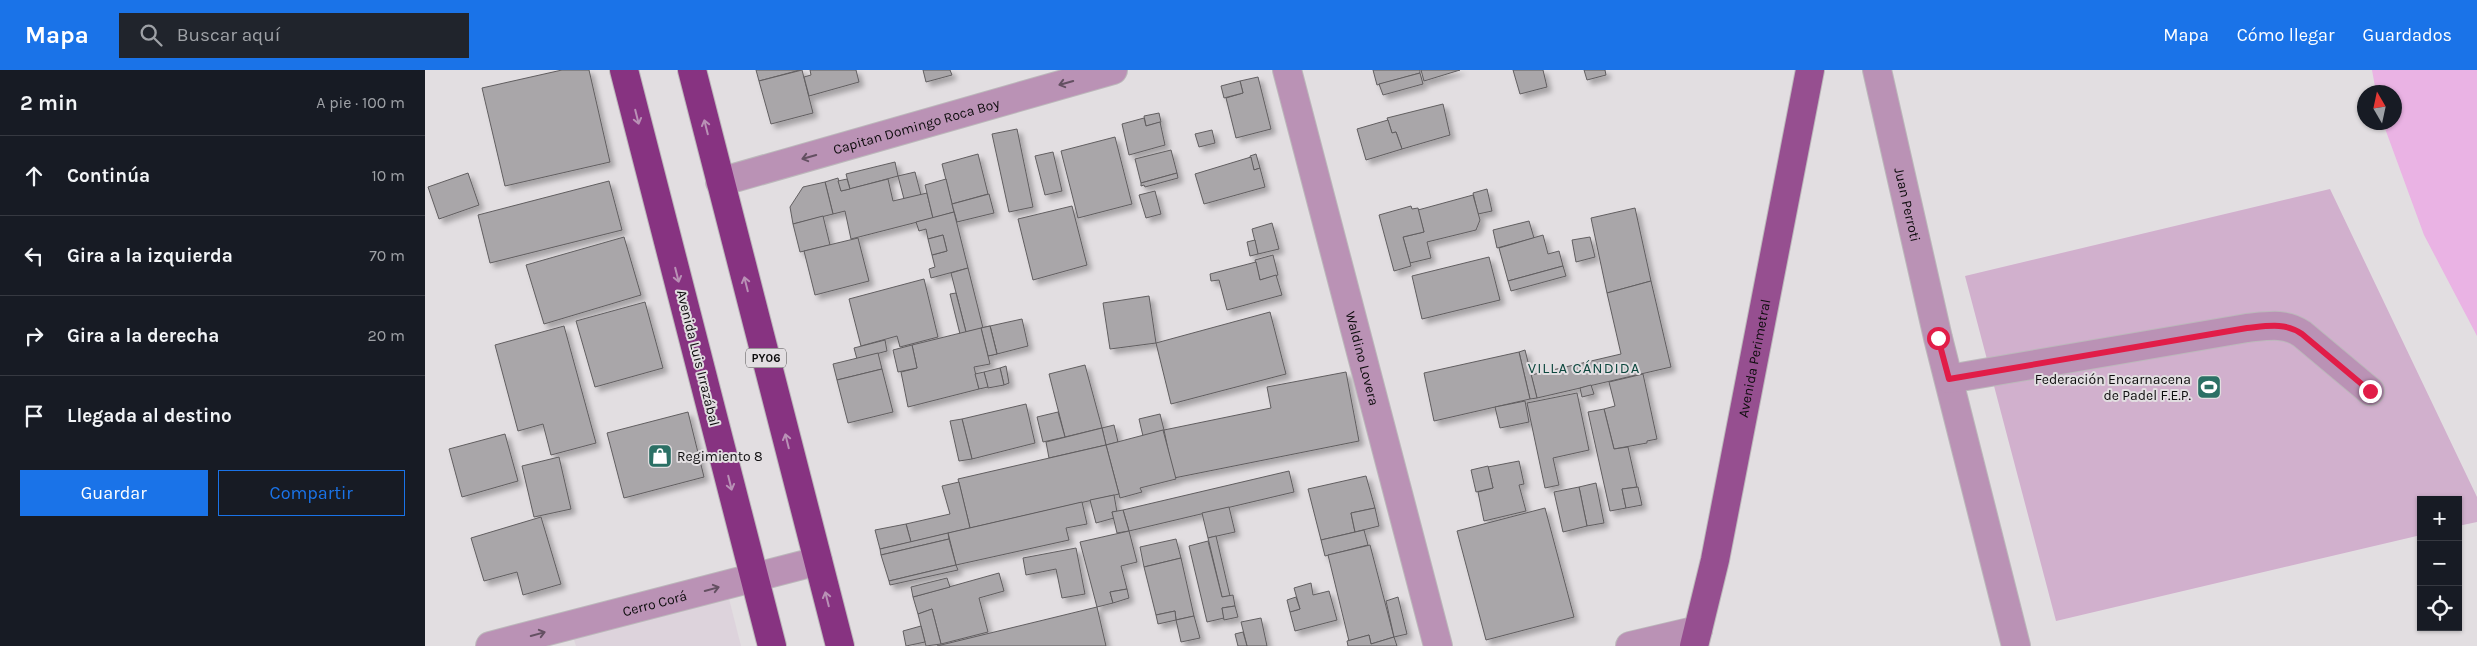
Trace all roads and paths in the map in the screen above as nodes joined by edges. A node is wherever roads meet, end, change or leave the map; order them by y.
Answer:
1 (624, 70) edge
2 (691, 70) edge
3 (1113, 70) edge
4 (1287, 70) edge
5 (1810, 70) edge
6 (1877, 70) edge
7 (720, 182) junction
8 (1949, 379) junction
9 (2370, 391) dead end
10 (818, 561) junction
11 (753, 578) junction
12 (1696, 638) edge
13 (490, 646) edge
14 (772, 646) edge
15 (839, 646) edge
16 (1438, 646) edge
17 (1630, 646) edge
18 (2016, 646) edge

1 -> 11 highway, Avenida Luis Irrazábal
7 -> 2 highway, PY06
3 -> 7 street, Capitan Domingo Roca Boy
4 - 16 street, Waldino Lovera
5 - 12 main road, Avenida Perimetral
6 - 8 street, Juan Perroti
10 -> 7 highway, PY06
8 - 9 street
8 - 18 street, Juan Perroti
10 - 11 street, Cerro Corá
15 -> 10 highway, PY06
13 -> 11 street, Cerro Corá
11 - 14 highway, Avenida Luis Irrazábal
12 - 17 street

